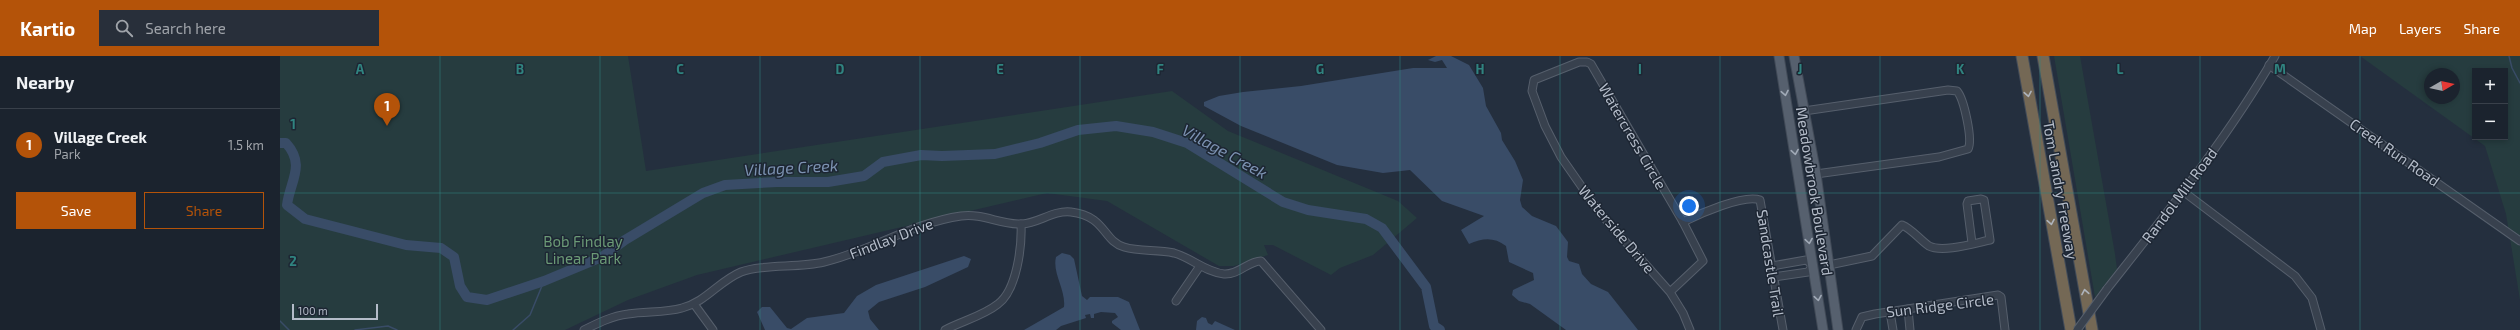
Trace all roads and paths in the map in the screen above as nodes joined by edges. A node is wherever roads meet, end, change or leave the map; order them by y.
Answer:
1 (1778, 56) edge
2 (1794, 56) edge
3 (2022, 56) edge
4 (2043, 56) edge
5 (2274, 56) edge
6 (2269, 65) junction
7 (1533, 82) joint
8 (1804, 111) junction
9 (1789, 114) junction
10 (1816, 174) junction
11 (2184, 192) junction
12 (1683, 222) junction
13 (1021, 224) junction
14 (2520, 241) edge
15 (1972, 243) junction
16 (1813, 265) junction
17 (1829, 265) junction
18 (1200, 266) junction
19 (1772, 266) junction
20 (1774, 277) junction
21 (1670, 292) junction
22 (1176, 301) dead end
23 (694, 304) junction
24 (1908, 309) junction
25 (1890, 312) junction
26 (584, 330) edge
27 (713, 330) edge
28 (945, 330) edge
29 (1321, 330) edge
30 (1690, 330) edge
31 (1783, 330) edge
32 (1823, 330) edge
33 (1838, 330) edge
34 (1856, 330) edge
35 (1893, 330) edge
36 (1910, 330) edge
37 (2005, 330) edge
38 (2071, 330) edge
39 (2077, 330) edge
40 (2092, 330) edge
41 (2322, 330) edge

1 -> 9 main road, Meadowbrook Boulevard
2 - 8 main road, Meadowbrook Boulevard
3 -> 38 highway, Tom Landry Freeway
40 -> 4 highway, Tom Landry Freeway
5 - 6 street, Randol Mill Road
6 - 11 street, Randol Mill Road
6 - 14 street, Creek Run Road
7 - 12 street, Watercress Circle
7 - 21 street, Waterside Drive
8 - 9 main road
8 - 10 main road, Meadowbrook Boulevard
8 - 10 street
9 -> 16 main road, Meadowbrook Boulevard
10 - 17 main road, Meadowbrook Boulevard
11 - 39 street, Randol Mill Road, bridge
11 - 41 street
12 - 19 street, Sandcastle Trail
12 - 21 street, Watercress Circle
13 - 18 street, Findlay Drive
13 - 23 street, Findlay Drive
13 - 28 street
15 - 15 street
15 - 17 street
16 - 17 main road
16 - 19 street
16 - 20 street
16 -> 32 main road, Meadowbrook Boulevard
17 - 33 main road, Meadowbrook Boulevard
18 - 22 street
18 - 29 street, Findlay Drive
19 - 20 street, Sandcastle Trail
20 - 31 street, Sandcastle Trail
21 - 30 street, Waterside Drive
23 - 26 street, Findlay Drive
23 - 27 street
24 - 25 street, Sun Ridge Circle
24 - 36 street
24 - 37 street, Sun Ridge Circle
25 - 34 street, Sun Ridge Circle
25 - 35 street

